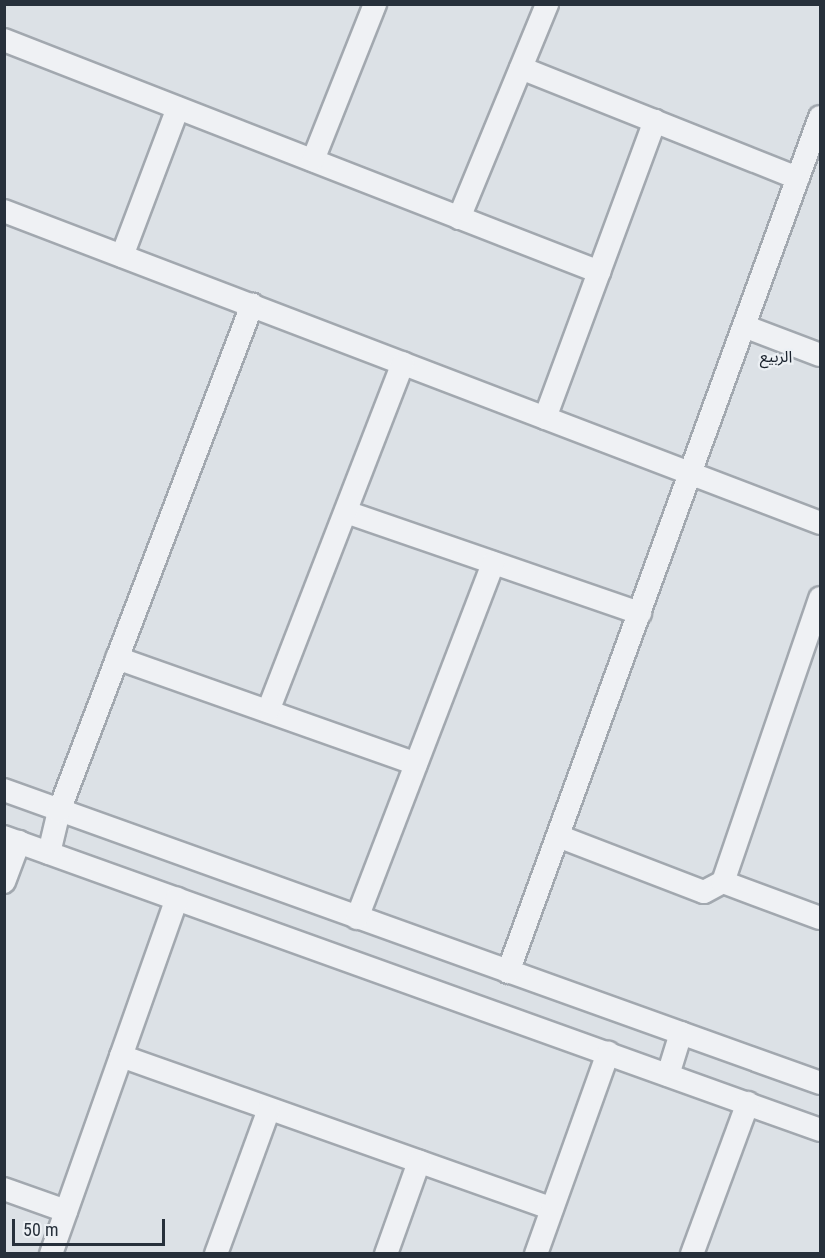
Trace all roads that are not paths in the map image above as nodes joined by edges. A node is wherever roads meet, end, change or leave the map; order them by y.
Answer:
1 (547, 4) edge
2 (369, 6) edge
3 (4, 40) edge
4 (521, 68) junction
5 (178, 108) junction
6 (820, 117) edge
7 (655, 121) junction
8 (313, 160) junction
9 (798, 178) junction
10 (4, 211) edge
11 (459, 218) junction
12 (122, 256) junction
13 (599, 273) junction
14 (252, 305) junction
15 (744, 326) junction
16 (820, 355) edge
17 (403, 363) junction
18 (545, 418) junction
19 (690, 474) junction
20 (346, 512) junction
21 (820, 523) edge
22 (493, 563) junction
23 (820, 598) edge
24 (640, 613) junction
25 (117, 658) junction
26 (268, 711) junction
27 (416, 764) junction
28 (4, 790) edge
29 (59, 811) junction
30 (558, 836) junction
31 (12, 839) edge
32 (50, 853) junction
33 (4, 882) edge
34 (723, 882) junction
35 (177, 898) junction
36 (357, 918) junction
37 (820, 918) edge
38 (508, 972) junction
39 (681, 1033) junction
40 (608, 1053) junction
41 (121, 1056) junction
42 (668, 1075) junction
43 (820, 1083) edge
44 (748, 1103) junction
45 (269, 1109) junction
46 (820, 1130) edge
47 (419, 1162) junction
48 (4, 1189) edge
49 (552, 1209) junction
50 (66, 1211) junction
51 (51, 1254) edge
52 (216, 1254) edge
53 (386, 1254) edge
54 (536, 1254) edge
55 (692, 1254) edge

1 - 4 street
2 - 8 street
3 - 5 street
4 - 7 street
4 - 11 street
5 - 8 street
5 - 12 street
6 - 9 street
7 - 9 street
7 - 13 street
8 - 11 street
9 - 15 street
10 - 12 street
11 - 13 street
12 - 14 street
13 - 18 street
14 - 17 street
14 - 25 street
15 - 16 street
15 - 19 street
17 - 18 street
17 - 20 street
18 - 19 street
19 - 21 street
19 - 24 street
20 - 22 street
20 - 26 street
22 - 24 street
22 - 27 street
23 - 34 street
24 - 30 street
25 - 26 street
25 - 29 street
26 - 27 street
27 - 36 street
28 - 29 street
29 - 32 street
29 - 36 street
30 - 34 street
30 - 38 street
31 - 32 street
31 - 33 street
32 - 35 street
34 - 37 street
35 - 40 street
35 - 41 street
36 - 38 street
38 - 39 street
39 - 42 street
39 - 43 street
40 - 42 street
40 - 49 street
41 - 45 street
41 - 50 street
42 - 44 street
44 - 46 street
44 - 55 street
45 - 47 street
45 - 52 street
47 - 49 street
47 - 53 street
48 - 50 street
49 - 54 street
50 - 51 street

